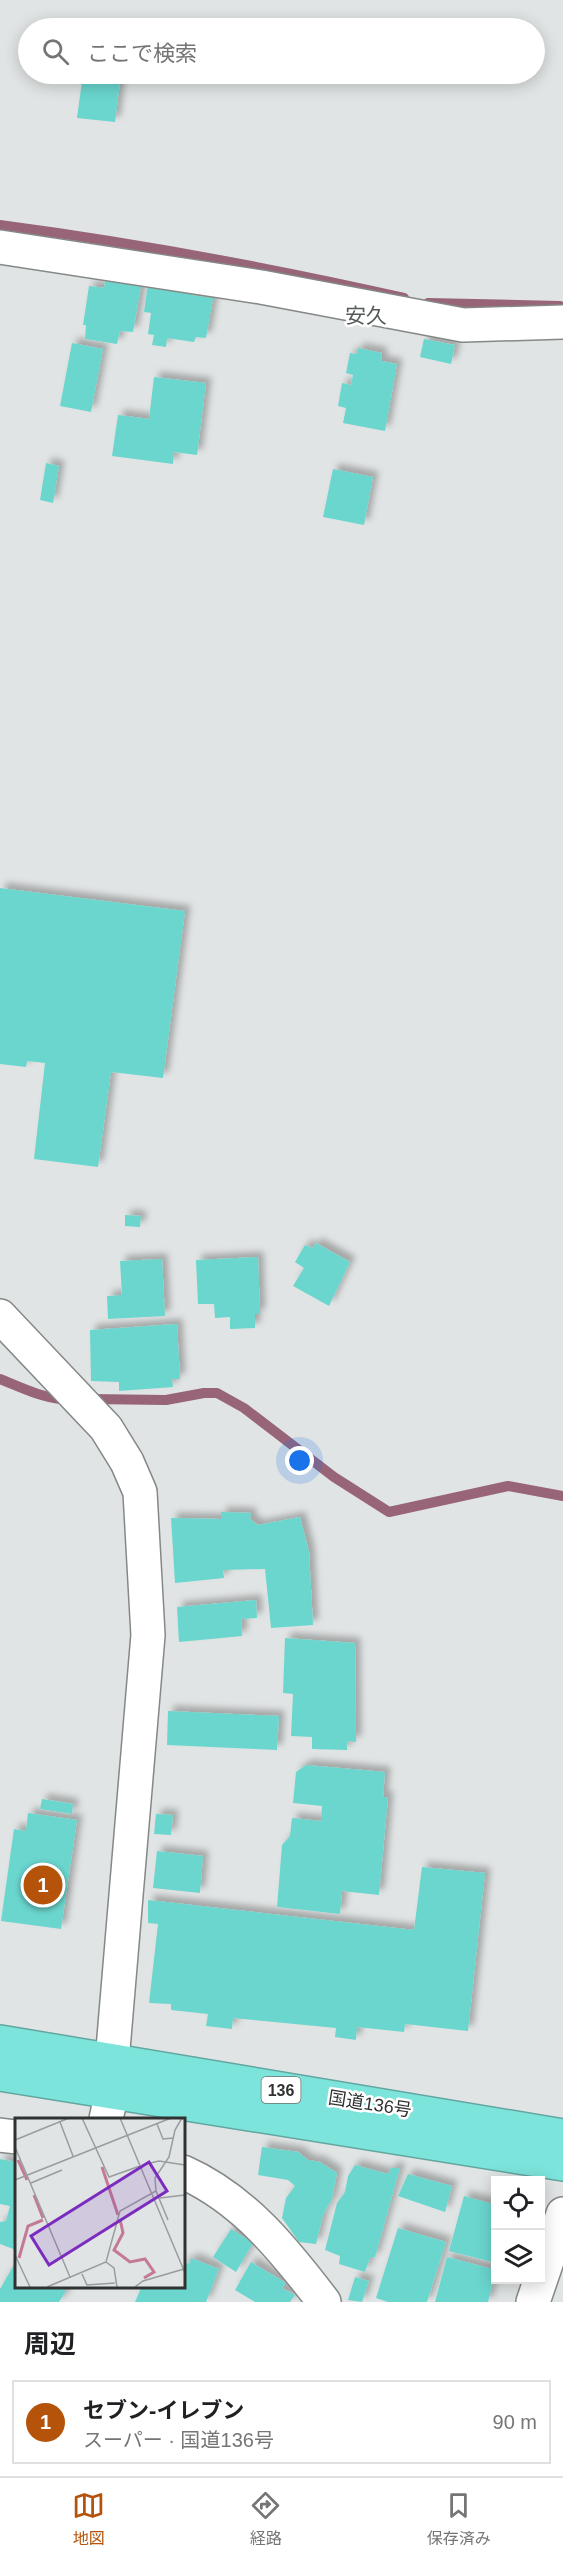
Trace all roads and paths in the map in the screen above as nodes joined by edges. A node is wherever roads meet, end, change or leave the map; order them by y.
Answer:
1 (0, 247) edge
2 (563, 322) edge
3 (0, 1316) edge
4 (0, 2042) edge
5 (0, 2074) edge
6 (110, 2091) edge
7 (0, 2135) edge
8 (563, 2136) edge
9 (15, 2137) edge
10 (563, 2164) edge
11 (184, 2173) edge
12 (563, 2214) edge
13 (324, 2302) edge
14 (533, 2302) edge

1 - 2 street
3 - 6 street
4 - 6 highway, 国道136号 / 136
5 - 6 highway, 国道136号 / 136
6 - 8 highway, 国道136号 / 136
6 - 10 highway, 国道136号 / 136
7 - 9 street
11 - 13 street
12 - 14 street

